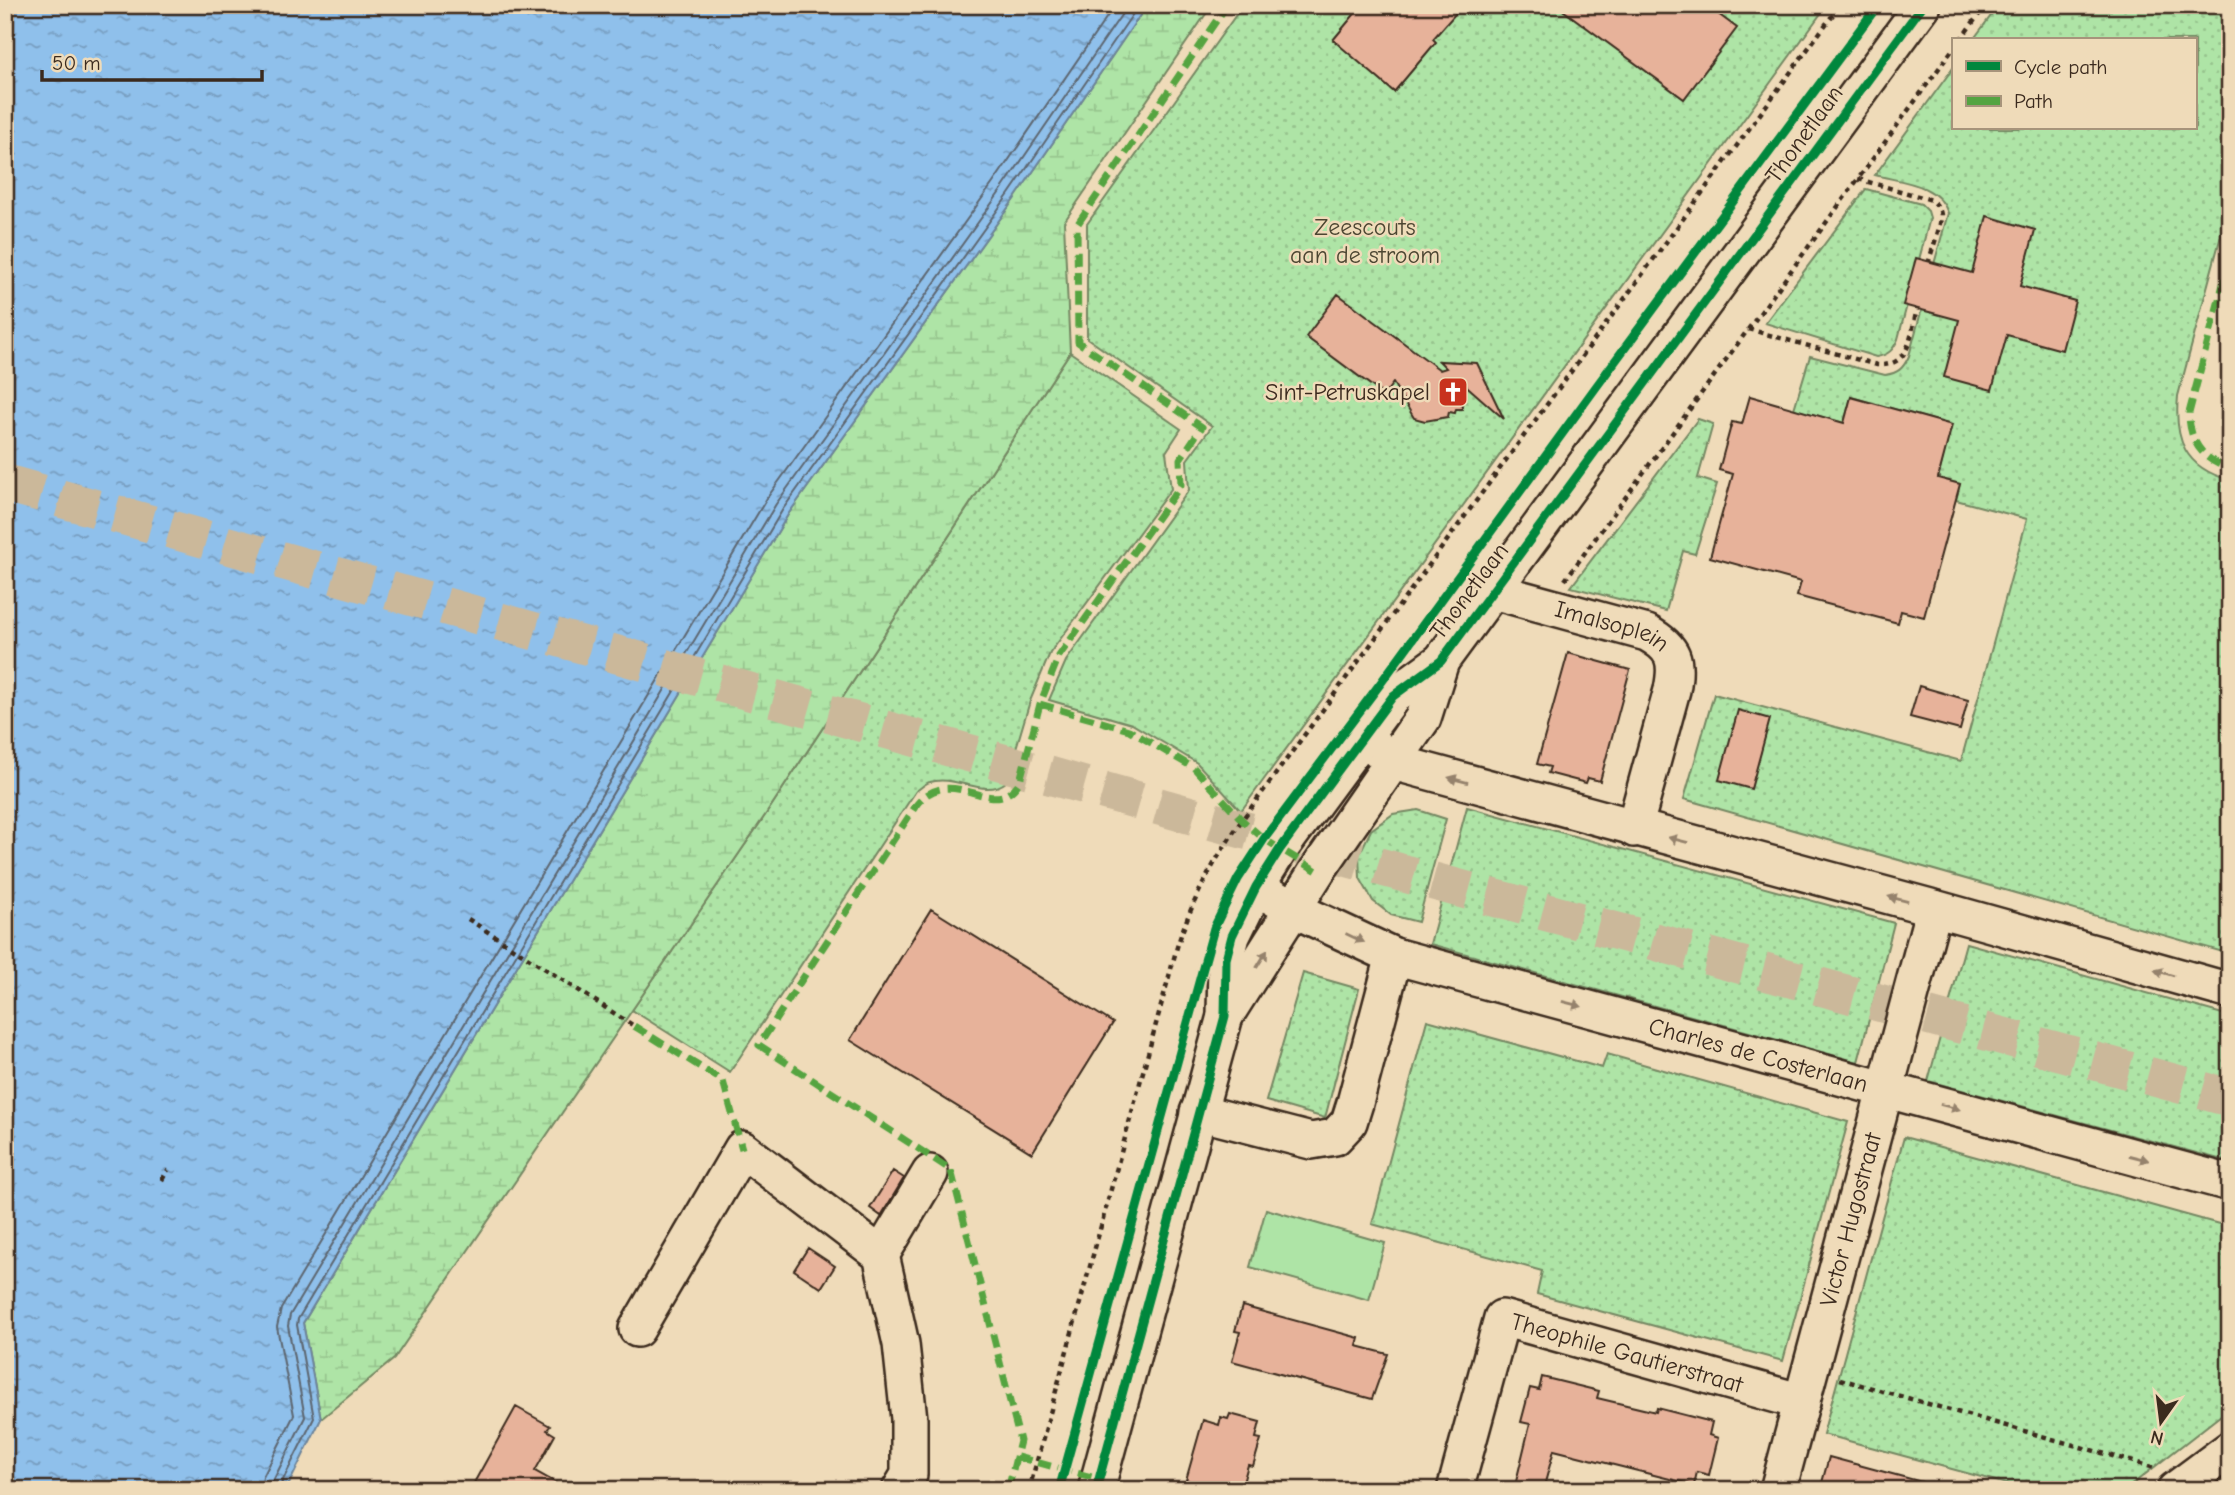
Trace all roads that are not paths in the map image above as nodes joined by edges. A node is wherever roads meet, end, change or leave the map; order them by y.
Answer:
1 (1923, 5) edge
2 (1493, 591) junction
3 (1441, 661) junction
4 (1363, 736) junction
5 (1393, 762) junction
6 (1634, 829) junction
7 (1256, 887) junction
8 (1934, 908) junction
9 (1293, 909) junction
10 (1394, 956) junction
11 (2230, 991) edge
12 (1225, 1016) junction
13 (1884, 1089) junction
14 (1198, 1112) junction
15 (930, 1173) dead end
16 (2230, 1183) edge
17 (881, 1255) junction
18 (637, 1329) dead end
19 (1806, 1386) junction
20 (2230, 1449) edge
21 (2182, 1484) edge
22 (900, 1490) edge
23 (1096, 1490) edge
24 (1455, 1490) edge
25 (1778, 1490) edge

1 - 2 street, Thonetlaan
2 - 3 street, Thonetlaan
2 - 6 street, Imalsoplein
3 - 4 street, Thonetlaan
3 - 5 street, Thonetlaan
4 - 5 street
4 - 7 street, Thonetlaan
6 -> 5 street
5 - 9 street, Thonetlaan
8 -> 6 street
7 - 9 street
7 - 12 street, Thonetlaan
11 -> 8 street
8 - 13 street, Victor Hugostraat
9 -> 10 street, Charles de Costerlaan
12 -> 9 street, Thonetlaan
10 -> 13 street, Charles de Costerlaan
10 - 14 street
12 - 14 street, Thonetlaan
13 -> 16 street, Charles de Costerlaan
13 - 19 street, Victor Hugostraat
14 - 23 street, Thonetlaan
15 - 17 street
17 - 18 street
17 - 22 street
19 - 24 street, Theophile Gautierstraat
19 - 25 street, Victor Hugostraat
20 - 21 street

